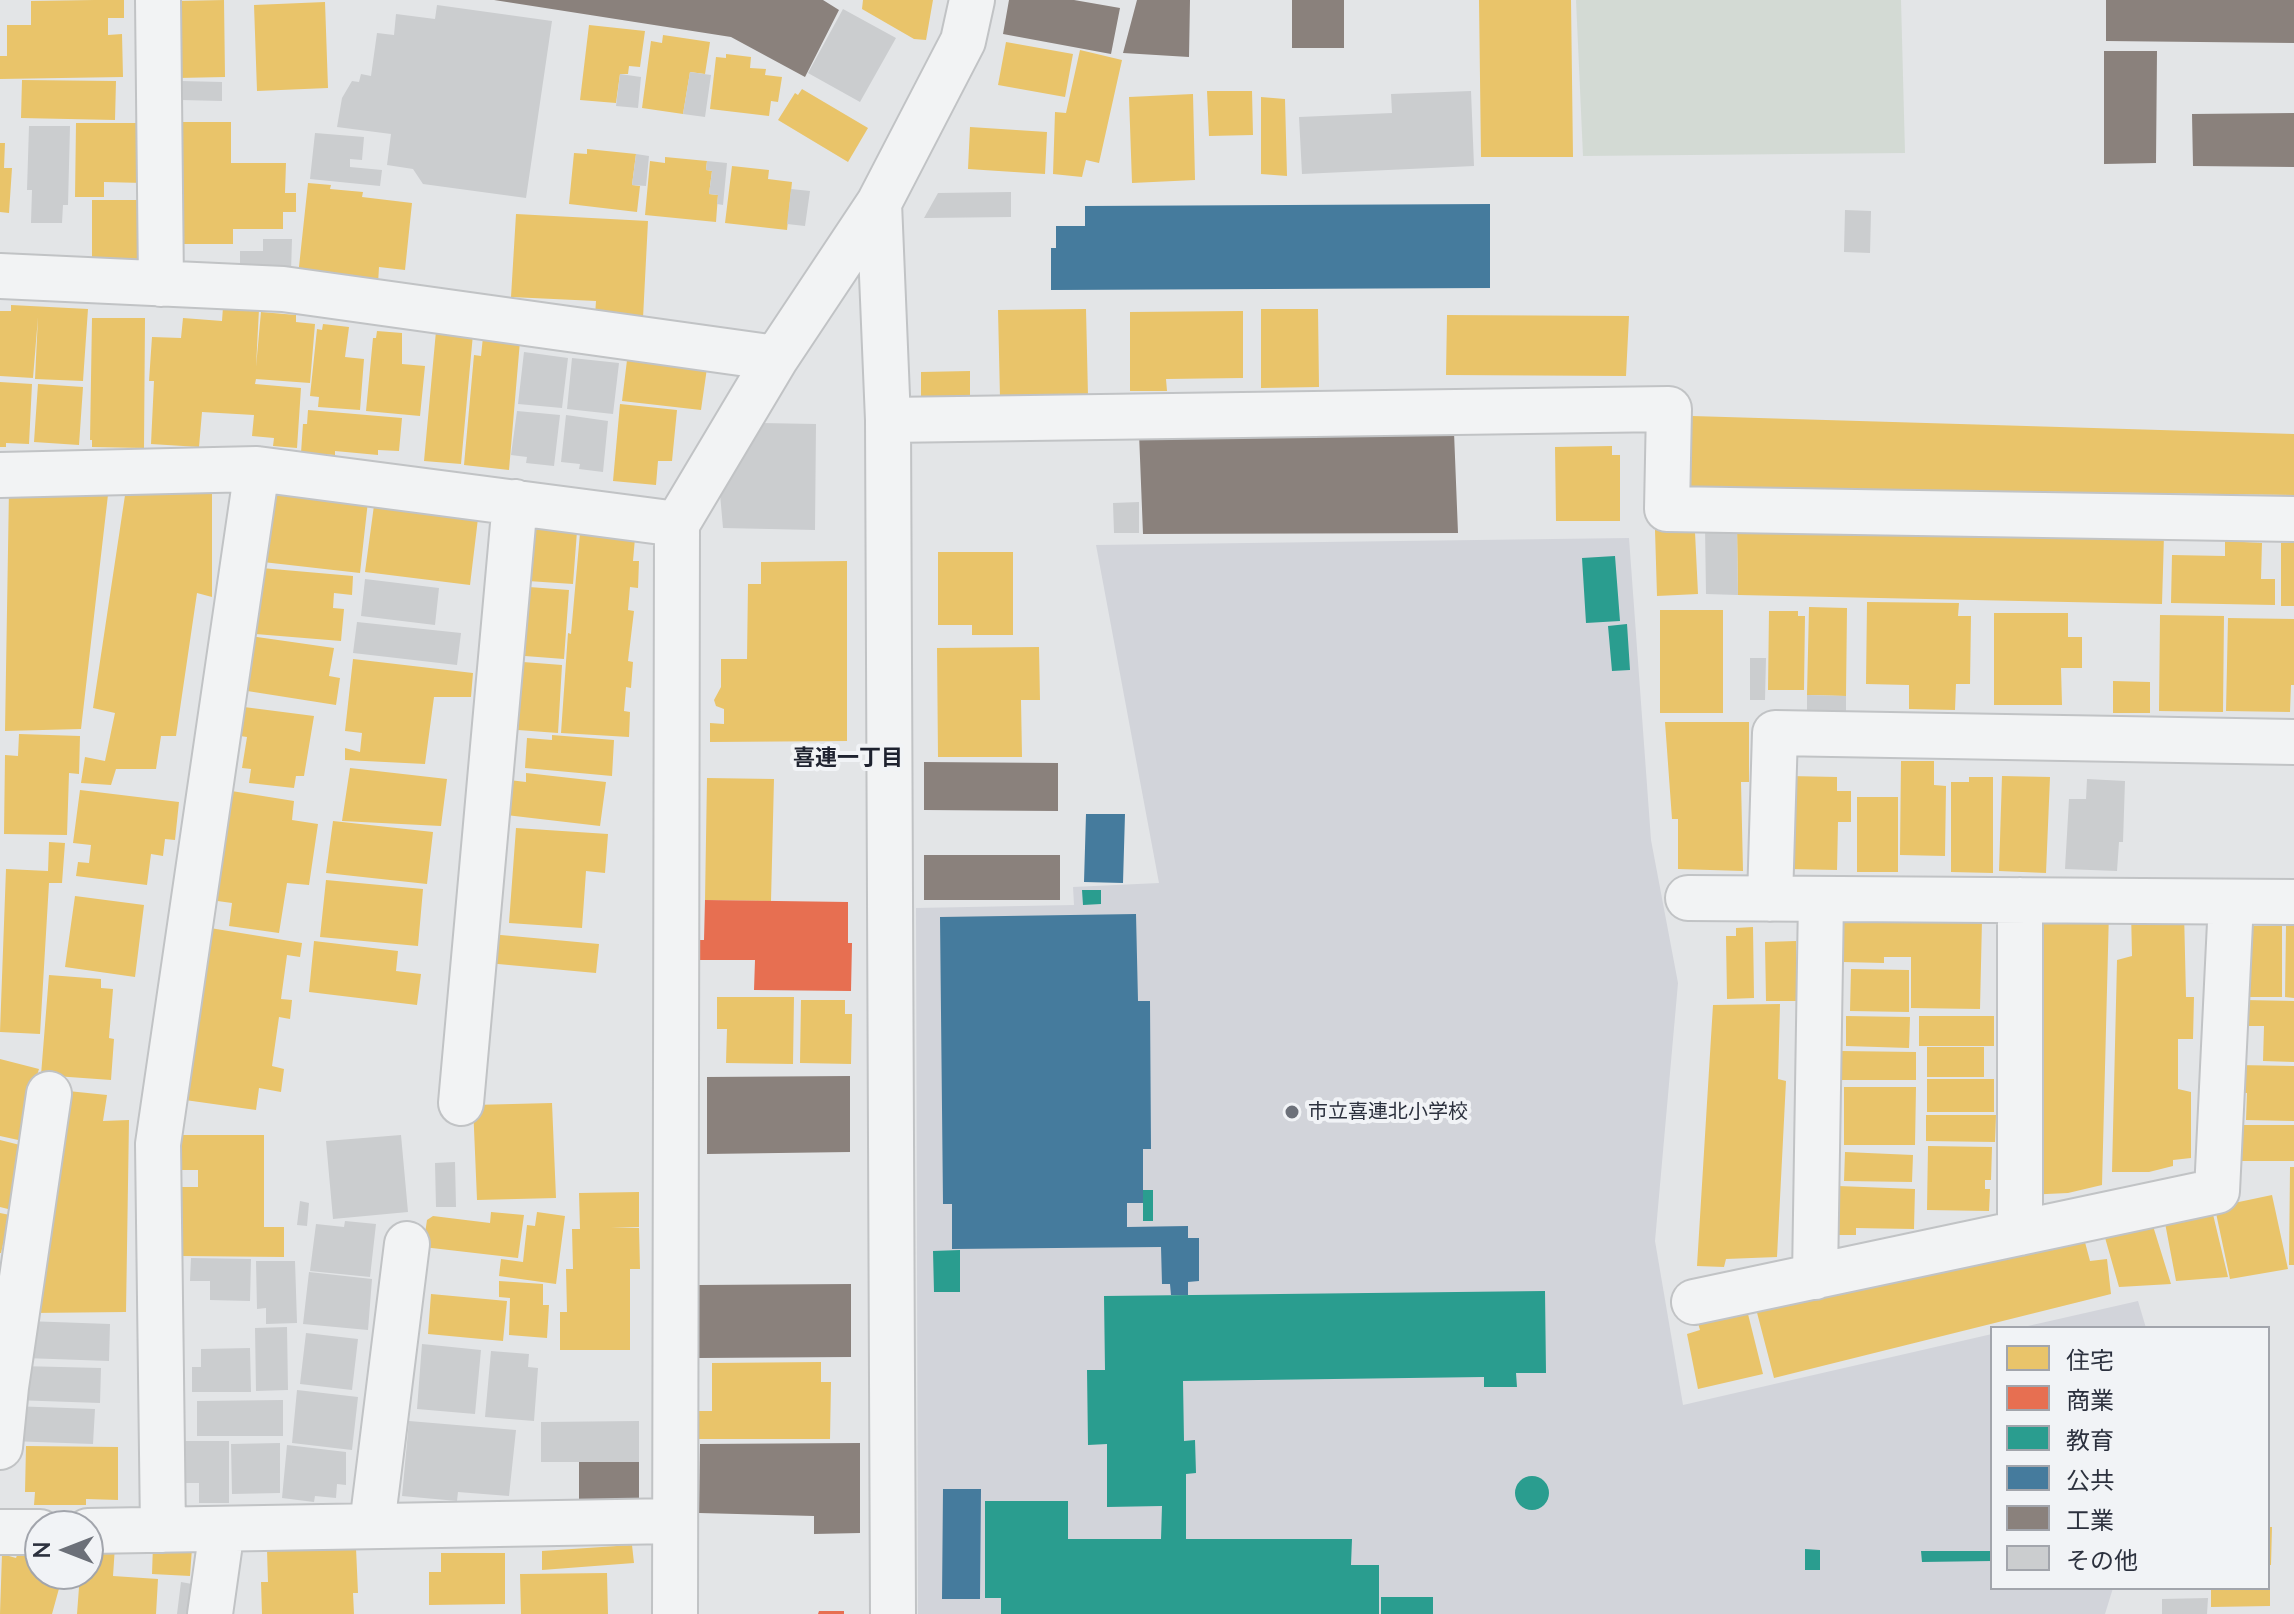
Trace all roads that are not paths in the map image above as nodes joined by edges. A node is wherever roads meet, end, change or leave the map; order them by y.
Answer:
1 (158, 0) edge
2 (972, 0) edge
3 (879, 203) junction
4 (0, 276) edge
5 (161, 284) junction
6 (776, 358) junction
7 (888, 420) junction
8 (257, 469) junction
9 (0, 475) edge
10 (515, 502) junction
11 (2294, 519) edge
12 (677, 524) junction
13 (2294, 742) edge
14 (1688, 898) dead end
15 (1770, 899) junction
16 (1821, 899) junction
17 (2020, 900) junction
18 (2231, 902) junction
19 (2294, 902) edge
20 (49, 1094) dead end
21 (461, 1103) dead end
22 (2020, 1233) junction
23 (407, 1244) dead end
24 (1815, 1277) junction
25 (1694, 1302) dead end
26 (0, 1447) edge
27 (675, 1521) junction
28 (372, 1525) junction
29 (222, 1529) junction
30 (163, 1530) junction
31 (104, 1531) edge
32 (0, 1532) edge
33 (24, 1532) edge
34 (210, 1614) edge
35 (675, 1614) edge
36 (893, 1614) edge

1 - 5 street
2 - 3 street
3 - 6 street
3 - 7 street
4 - 5 street
5 - 6 street
6 - 12 street
7 - 11 street
7 - 36 street
8 - 9 street
8 - 10 street
8 - 30 street
10 - 12 street
10 - 21 street
12 - 27 street
13 - 15 street
14 - 15 street
15 - 16 street
16 - 17 street
16 - 24 street
17 - 18 street
17 - 22 street
18 - 19 street
18 - 22 street
20 - 26 street
22 - 24 street
23 - 28 street
24 - 25 street
27 - 28 street
27 - 35 street
28 - 29 street
29 - 30 street
29 - 34 street
30 - 31 street
32 - 33 street

